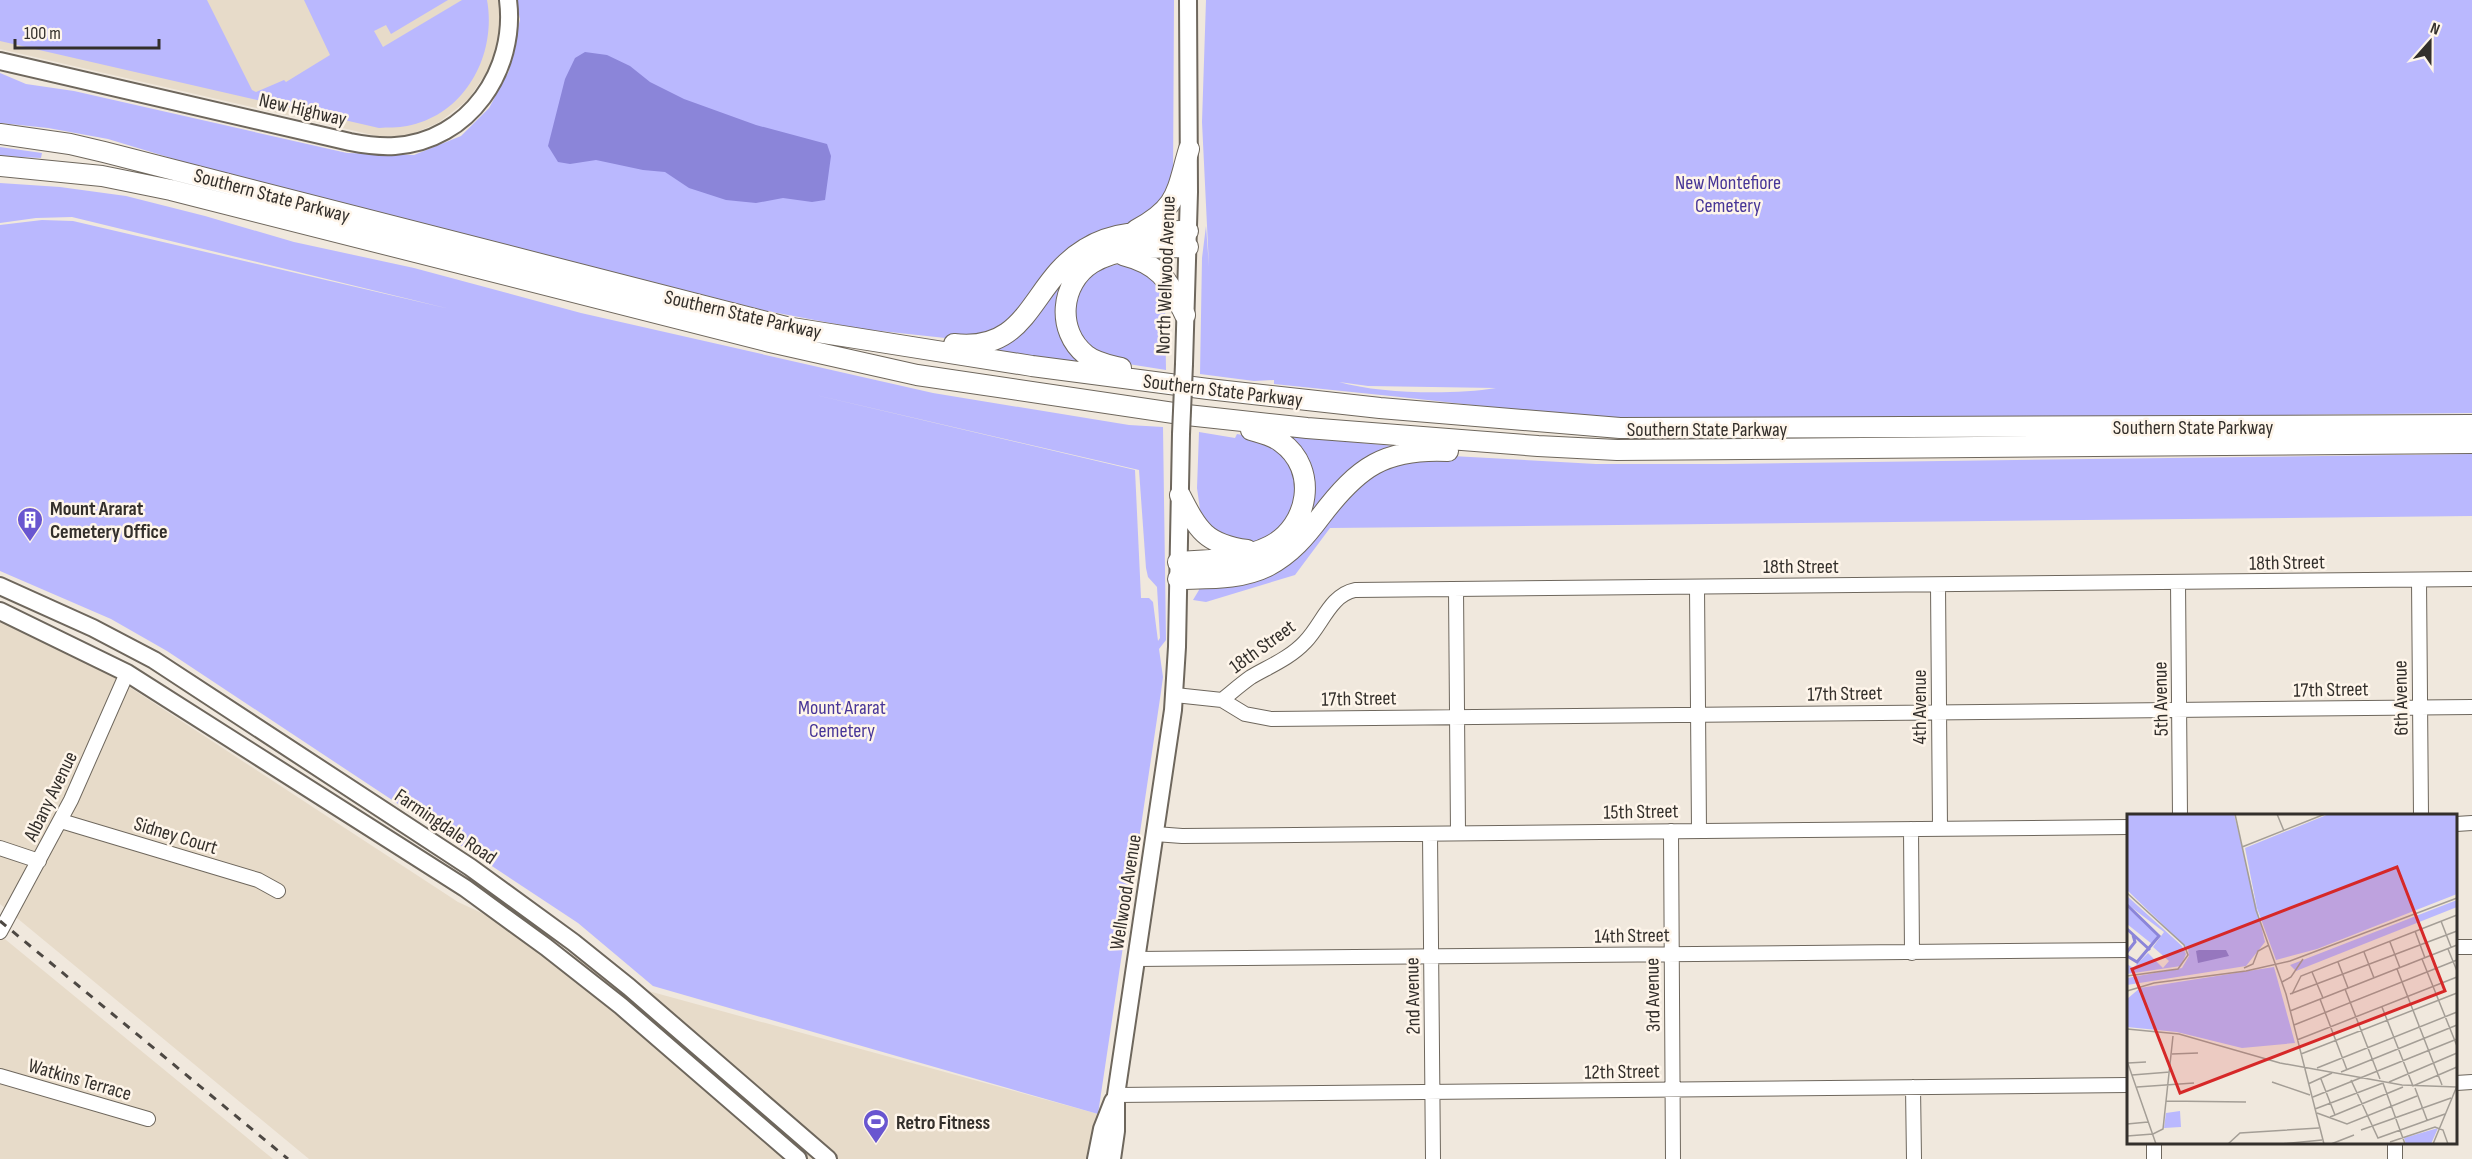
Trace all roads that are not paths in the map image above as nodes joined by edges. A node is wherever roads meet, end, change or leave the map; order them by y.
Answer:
1 (508, 0) edge
2 (1188, 0) edge
3 (0, 61) edge
4 (0, 134) edge
5 (1189, 149) junction
6 (0, 166) edge
7 (33, 168) junction
8 (0, 173) edge
9 (1130, 233) junction
10 (1188, 239) junction
11 (1118, 253) junction
12 (1185, 315) junction
13 (898, 346) junction
14 (1208, 388) junction
15 (1187, 415) junction
16 (2472, 425) edge
17 (2472, 443) edge
18 (1538, 446) junction
19 (1180, 495) junction
20 (1256, 551) junction
21 (1178, 571) junction
22 (2472, 579) edge
23 (2419, 580) junction
24 (2178, 582) junction
25 (1938, 585) junction
26 (0, 586) edge
27 (1697, 587) junction
28 (1456, 589) junction
29 (0, 611) edge
30 (127, 673) junction
31 (1175, 695) junction
32 (1222, 700) junction
33 (2420, 707) junction
34 (2472, 707) edge
35 (2179, 710) junction
36 (1939, 712) junction
37 (1698, 714) junction
38 (1457, 716) junction
39 (282, 744) junction
40 (2180, 814) edge
41 (2421, 814) edge
42 (61, 821) junction
43 (2472, 823) edge
44 (2457, 824) edge
45 (2127, 827) edge
46 (1940, 828) junction
47 (1911, 829) junction
48 (1699, 830) junction
49 (1671, 831) junction
50 (1458, 833) junction
51 (1155, 834) junction
52 (1430, 834) junction
53 (0, 848) edge
54 (39, 861) junction
55 (278, 891) dead end
56 (0, 932) edge
57 (2127, 950) edge
58 (1912, 953) junction
59 (1671, 954) junction
60 (1431, 957) junction
61 (1136, 959) junction
62 (0, 1076) edge
63 (2472, 1082) edge
64 (2457, 1083) edge
65 (2127, 1085) edge
66 (1913, 1087) junction
67 (1673, 1090) junction
68 (1432, 1093) junction
69 (1116, 1095) junction
70 (148, 1119) dead end
71 (798, 1159) edge
72 (828, 1159) edge
73 (1096, 1159) edge
74 (1112, 1159) edge
75 (1433, 1159) edge
76 (1673, 1159) edge
77 (1914, 1159) edge

1 - 3 main road, New Highway
2 - 5 main road, North Wellwood Avenue
4 - 13 highway, Southern State Parkway
5 - 9 highway
5 - 10 main road, North Wellwood Avenue
6 - 7 highway, Southern State Parkway
7 - 8 highway
7 - 15 highway, Southern State Parkway
9 - 10 highway
9 - 13 highway
10 - 11 highway
10 - 12 main road, North Wellwood Avenue
11 - 12 highway
11 - 14 highway
12 - 19 main road, North Wellwood Avenue, bridge
13 - 14 highway, Southern State Parkway
14 - 16 highway, Southern State Parkway
15 - 18 highway, Southern State Parkway
15 - 20 highway
17 - 18 highway, Southern State Parkway
18 - 21 highway
19 - 20 highway
19 - 21 main road, North Wellwood Avenue
20 - 21 highway
21 - 31 main road, North Wellwood Avenue
22 - 23 street, 18th Street
23 - 24 street, 18th Street
23 - 33 street, 6th Avenue
24 - 25 street, 18th Street
24 - 35 street, 5th Avenue
25 - 27 street, 18th Street
25 - 36 street, 4th Avenue
26 - 39 main road, Farmingdale Road
27 - 28 street, 18th Street
27 - 37 street
28 - 32 street, 18th Street
28 - 38 street
29 - 30 main road, Farmingdale Road
30 - 39 main road
30 - 42 street, Albany Avenue
30 - 71 main road, Farmingdale Road
31 - 32 street, 18th Street
31 - 51 main road, Wellwood Avenue
32 - 38 street, 17th Street
33 - 34 street, 17th Street
33 - 35 street, 17th Street
33 - 41 street, 6th Avenue
35 - 36 street, 17th Street
35 - 40 street, 5th Avenue
36 - 37 street, 17th Street
36 - 46 street, 4th Avenue
37 - 38 street, 17th Street
37 - 48 street
38 - 50 street
39 - 72 main road, Farmingdale Road
42 - 54 street, Albany Avenue
42 - 55 street, Sidney Court
43 - 44 street
45 - 46 street, 15th Street
46 - 47 street, 15th Street
47 - 48 street, 15th Street
47 - 58 street
48 - 49 street, 15th Street
49 - 50 street, 15th Street
49 - 59 street, 3rd Avenue
50 - 52 street, 15th Street
51 - 52 street, 15th Street
51 - 61 main road, Wellwood Avenue
52 - 60 street, 2nd Avenue
53 - 54 street
54 - 56 street, Albany Avenue
57 - 58 street, 14th Street
58 - 59 street, 14th Street
59 - 60 street, 14th Street
59 - 67 street, 3rd Avenue
60 - 61 street, 14th Street
60 - 68 street, 2nd Avenue
61 - 69 main road, Wellwood Avenue
62 - 70 street, Watkins Terrace
63 - 64 street
65 - 66 street, 12th Street
66 - 67 street, 12th Street
66 - 77 street
67 - 68 street, 12th Street
67 - 76 street, 3rd Avenue
68 - 69 street, 12th Street
68 - 75 street, 2nd Avenue
69 - 73 main road
69 - 74 main road

